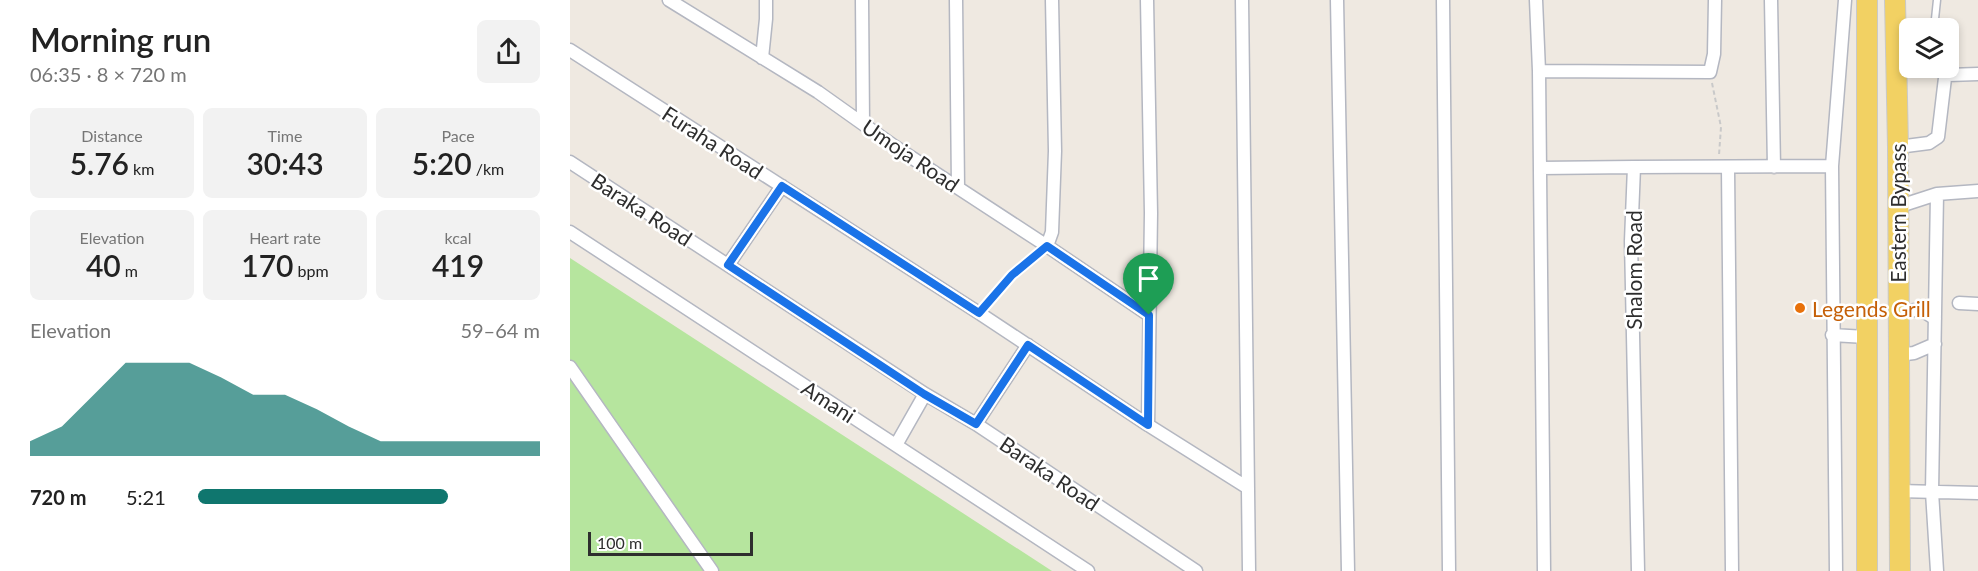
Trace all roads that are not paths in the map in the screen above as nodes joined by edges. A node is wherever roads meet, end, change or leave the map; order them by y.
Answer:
1 (669, 0) edge
2 (766, 0) edge
3 (862, 0) edge
4 (956, 0) edge
5 (1052, 0) edge
6 (1147, 0) edge
7 (1242, 0) edge
8 (1337, 0) edge
9 (1443, 0) edge
10 (1536, 0) edge
11 (1715, 0) edge
12 (1772, 0) edge
13 (1845, 0) edge
14 (1867, 0) edge
15 (1894, 0) edge
16 (1936, 0) edge
17 (1935, 18) edge
18 (570, 50) edge
19 (762, 58) junction
20 (1539, 71) junction
21 (1978, 74) edge
22 (863, 122) junction
23 (1898, 147) junction
24 (570, 162) edge
25 (1832, 166) junction
26 (1634, 167) junction
27 (1774, 167) junction
28 (1540, 168) junction
29 (1723, 168) junction
30 (782, 186) junction
31 (958, 187) junction
32 (1978, 191) edge
33 (1936, 194) junction
34 (1897, 207) junction
35 (570, 232) edge
36 (1047, 246) junction
37 (728, 265) junction
38 (1959, 303) dead end
39 (1978, 304) edge
40 (1897, 314) junction
41 (1149, 315) junction
42 (1935, 319) junction
43 (1832, 335) junction
44 (1866, 337) junction
45 (1935, 344) junction
46 (1028, 345) junction
47 (1898, 355) junction
48 (570, 367) edge
49 (924, 394) junction
50 (976, 424) junction
51 (1148, 425) junction
52 (896, 445) junction
53 (1248, 488) junction
54 (1899, 490) junction
55 (1932, 492) junction
56 (1978, 493) edge
57 (712, 571) edge
58 (1088, 571) edge
59 (1196, 571) edge
60 (1248, 571) edge
61 (1348, 571) edge
62 (1449, 571) edge
63 (1544, 571) edge
64 (1638, 571) edge
65 (1732, 571) edge
66 (1836, 571) edge
67 (1867, 571) edge
68 (1900, 571) edge
69 (1936, 571) edge

1 - 19 street, Umoja Road
2 - 19 street
3 - 22 street
4 - 31 street
5 - 36 street
6 - 41 street
7 - 53 street
8 - 61 street
9 - 62 street
10 - 20 street
11 - 20 street
12 - 27 street
13 - 25 street
14 - 44 main road, Eastern Bypass
15 - 23 main road, Eastern Bypass
16 - 17 lane
18 - 30 street, Furaha Road
19 - 22 street, Umoja Road
20 - 28 street
21 - 23 street
22 - 31 street, Umoja Road
23 - 34 main road, Eastern Bypass
24 - 37 street, Baraka Road
25 - 27 street
25 - 43 street
26 - 28 street
26 - 29 street
26 - 64 street, Shalom Road
27 - 29 street
28 - 63 street
29 - 65 street
30 - 37 street
30 - 46 street, Furaha Road
31 - 36 street, Umoja Road
32 - 33 street
33 - 34 street
33 - 42 street
34 - 40 main road, Eastern Bypass
35 - 52 street, Amani
36 - 41 street, Umoja Road
37 - 49 street, Baraka Road
38 - 39 street
40 - 42 street
40 - 47 main road, Eastern Bypass
41 - 51 street
42 - 45 street
43 - 44 street
43 - 66 street
44 - 67 main road, Eastern Bypass
45 - 47 street
45 - 55 street
46 - 50 street
46 - 51 street, Furaha Road
47 - 54 main road, Eastern Bypass
48 - 57 street
49 - 50 street, Baraka Road
49 - 52 street
50 - 59 street, Baraka Road
51 - 53 street, Furaha Road
52 - 58 street, Amani
53 - 60 street
54 - 55 street
54 - 68 main road, Eastern Bypass
55 - 56 street
55 - 69 street

